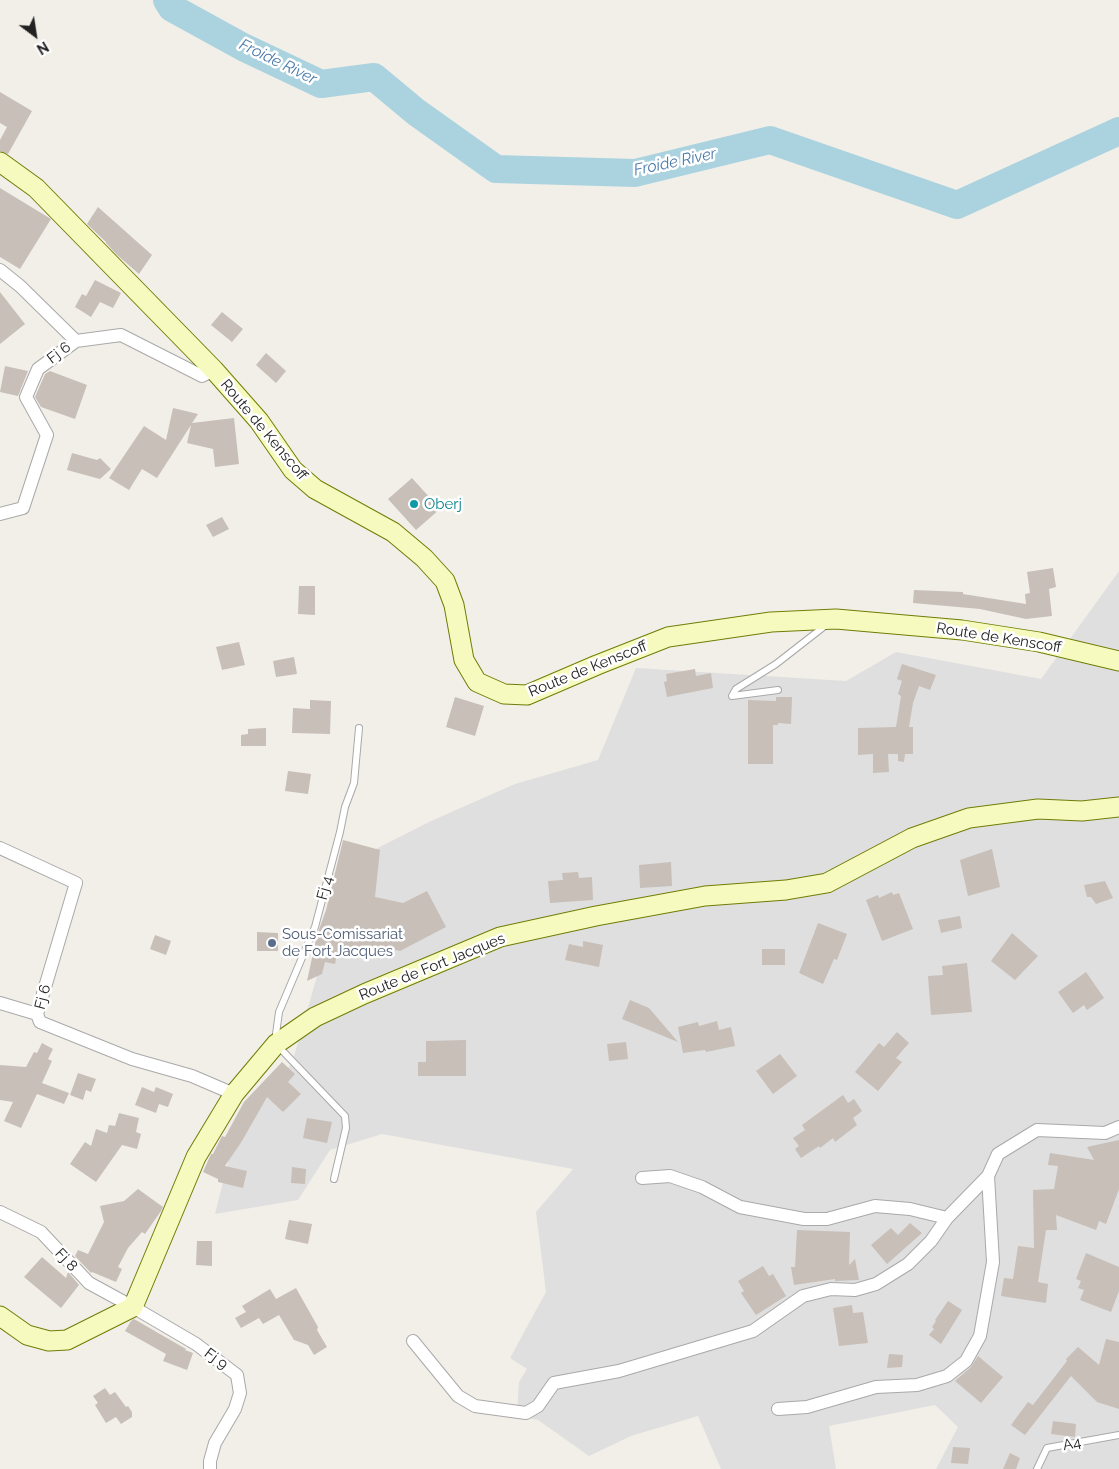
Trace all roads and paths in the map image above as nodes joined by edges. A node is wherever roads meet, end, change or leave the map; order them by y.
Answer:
1 (0, 162) edge
2 (0, 270) edge
3 (76, 341) junction
4 (214, 370) junction
5 (0, 514) edge
6 (836, 619) junction
7 (1119, 661) edge
8 (778, 690) dead end
9 (359, 728) dead end
10 (1119, 807) edge
11 (0, 848) edge
12 (0, 1004) edge
13 (37, 1014) junction
14 (276, 1044) junction
15 (234, 1094) junction
16 (1119, 1128) edge
17 (988, 1176) junction
18 (642, 1178) dead end
19 (334, 1179) dead end
20 (0, 1212) edge
21 (947, 1218) junction
22 (133, 1307) junction
23 (0, 1316) edge
24 (413, 1341) dead end
25 (778, 1409) dead end
26 (1119, 1435) edge
27 (210, 1469) edge
28 (1037, 1469) edge

1 - 4 main road, Route de Kenscoff
2 - 3 street
3 - 4 street, Fj 6
3 - 5 street, Fj 6
4 - 6 main road, Route de Kenscoff
6 - 7 main road, Route de Kenscoff
6 - 8 lane
9 - 14 lane, Fj 4
10 - 14 main road, Route de Fort Jacques
11 - 13 street, Fj 6
12 - 13 street
13 - 15 street, Fj 6
14 - 15 main road, Route de Fort Jacques
14 - 19 lane
15 - 22 main road, Route de Fort Jacques
16 - 17 street
17 - 21 street
17 - 25 street
18 - 21 street
20 - 22 street, Fj 8
21 - 24 street
22 - 23 main road
22 - 27 street, Fj 9
26 - 28 lane, A4

